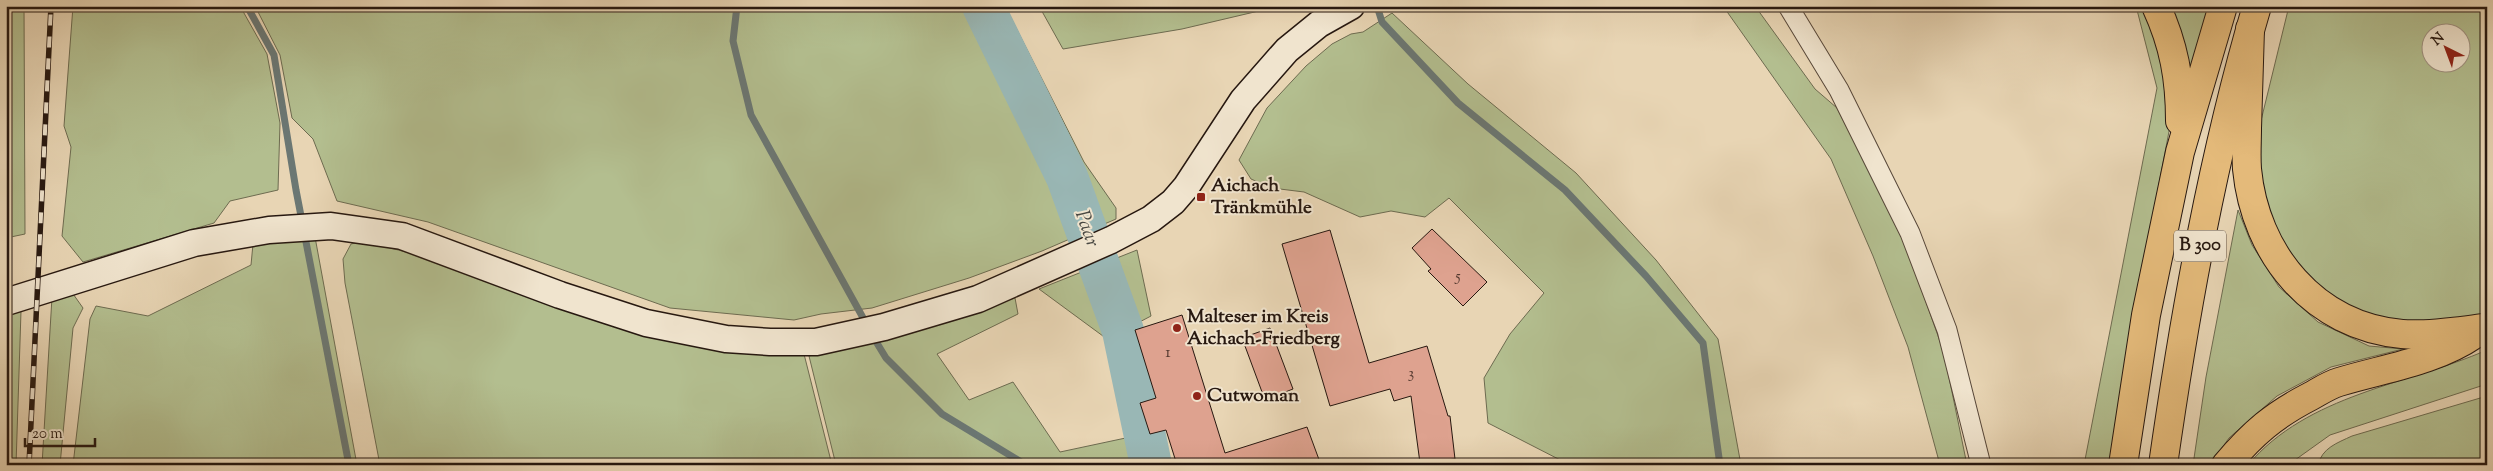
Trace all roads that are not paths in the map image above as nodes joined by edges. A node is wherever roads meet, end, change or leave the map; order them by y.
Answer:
1 (1788, 6) edge
2 (2156, 6) edge
3 (2223, 6) edge
4 (1351, 7) edge
5 (2253, 18) edge
6 (2180, 152) junction
7 (6, 302) edge
8 (2486, 327) edge
9 (1981, 465) edge
10 (2123, 465) edge
11 (2162, 465) edge
12 (2226, 465) edge

1 - 9 street
2 - 6 highway
3 - 6 highway, B 300
4 - 7 street
5 - 8 highway
5 - 11 highway, B 300
6 - 10 highway, B 300
8 - 12 highway

